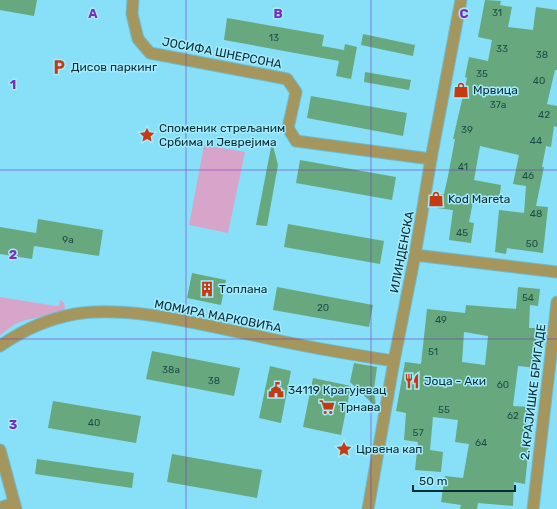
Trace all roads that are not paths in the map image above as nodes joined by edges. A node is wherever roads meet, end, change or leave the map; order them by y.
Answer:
1 (133, 0) edge
2 (461, 0) edge
3 (431, 159) junction
4 (415, 255) junction
5 (557, 272) edge
6 (557, 302) edge
7 (0, 346) edge
8 (394, 361) junction
9 (0, 450) edge
10 (15, 506) edge
11 (0, 508) edge
12 (368, 509) edge
13 (533, 509) edge

1 - 3 street, ЈОСИФА ШНЕРСОНА
2 - 3 street, ИЛИНДЕНСКА
3 - 4 street, ИЛИНДЕНСКА
4 - 5 street
4 - 8 street, ИЛИНДЕНСКА
6 - 13 street, 2. КРАЈИШКЕ БРИГАДЕ
7 - 8 street, МОМИРА МАРКОВИЋА
8 - 12 street, ИЛИНДЕНСКА
9 - 10 street
10 - 11 street

